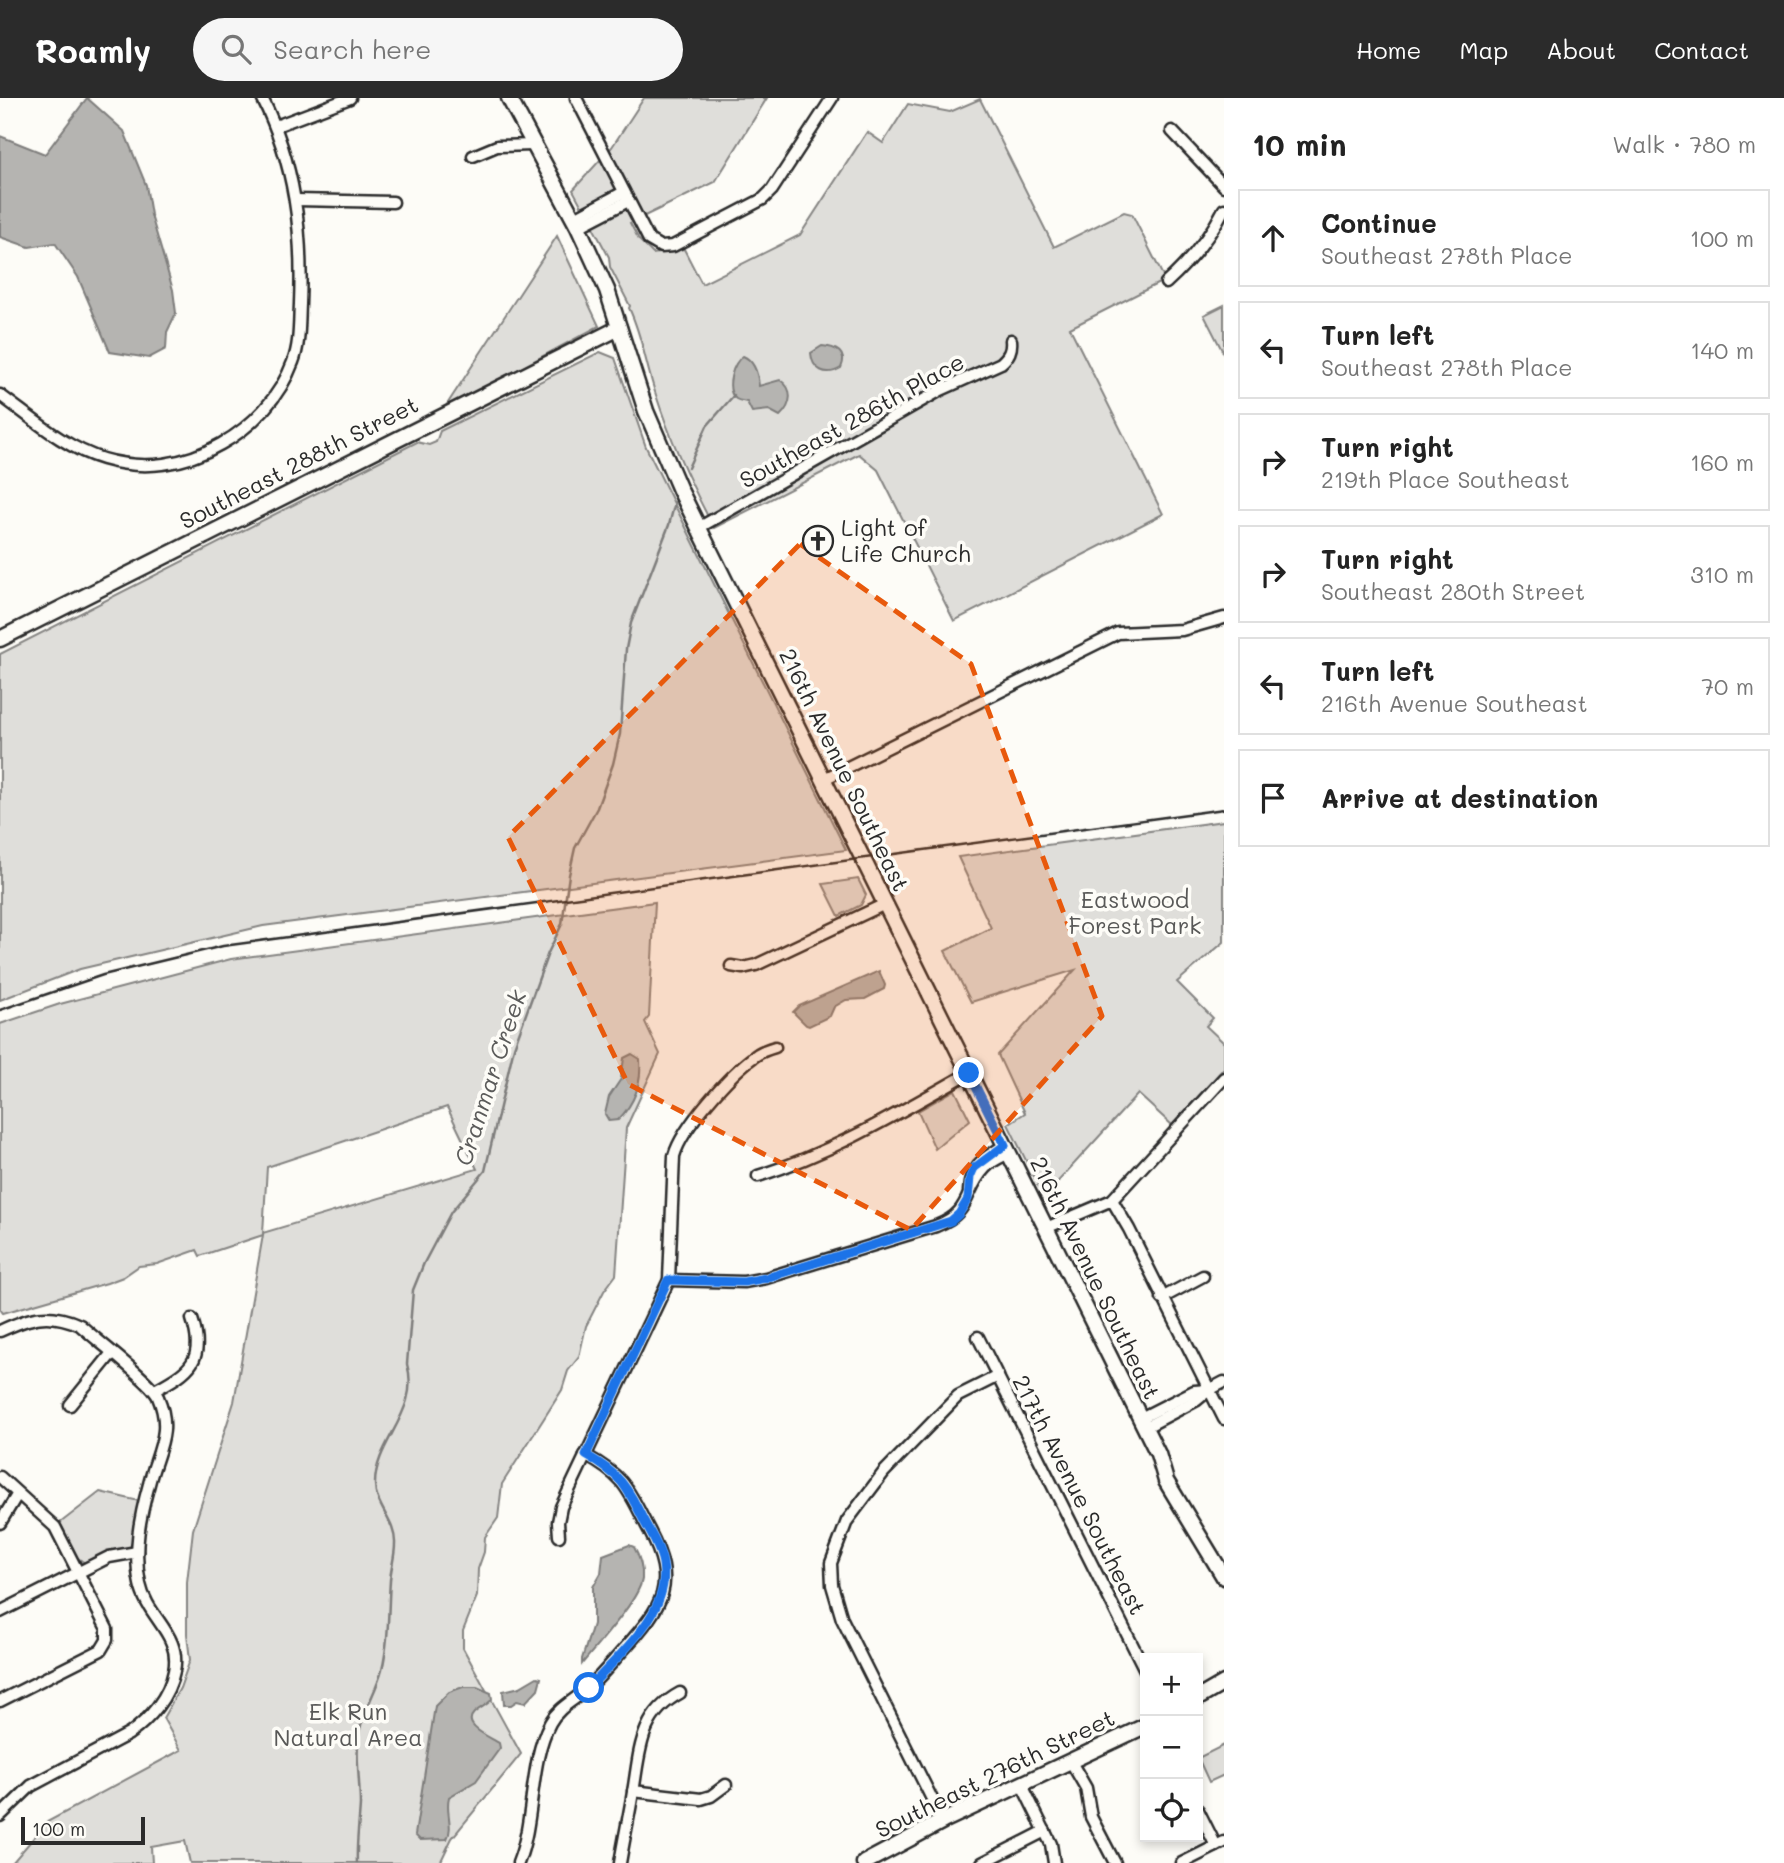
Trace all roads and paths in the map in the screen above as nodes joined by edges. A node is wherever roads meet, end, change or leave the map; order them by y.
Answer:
1 (262, 98) edge
2 (350, 98) edge
3 (509, 98) edge
4 (576, 98) edge
5 (832, 98) edge
6 (276, 126) junction
7 (1172, 131) dead end
8 (533, 145) junction
9 (473, 156) dead end
10 (1224, 186) edge
11 (626, 196) junction
12 (296, 200) junction
13 (393, 202) dead end
14 (1224, 209) edge
15 (576, 223) junction
16 (1166, 283) dead end
17 (618, 328) junction
18 (1011, 340) dead end
19 (0, 395) edge
20 (700, 527) junction
21 (1224, 618) edge
22 (0, 639) edge
23 (824, 779) junction
24 (885, 904) junction
25 (731, 966) dead end
26 (775, 1046) dead end
27 (969, 1073) junction
28 (1224, 1078) edge
29 (1007, 1149) junction
30 (758, 1176) dead end
31 (1112, 1200) junction
32 (1046, 1228) junction
33 (1203, 1276) dead end
34 (668, 1280) junction
35 (1162, 1298) junction
36 (192, 1319) dead end
37 (0, 1331) edge
38 (978, 1338) dead end
39 (113, 1353) junction
40 (998, 1376) junction
41 (1224, 1382) edge
42 (155, 1390) junction
43 (1209, 1390) junction
44 (70, 1405) dead end
45 (1224, 1419) edge
46 (1142, 1424) junction
47 (1157, 1454) junction
48 (586, 1455) junction
49 (0, 1478) edge
50 (17, 1495) junction
51 (0, 1523) edge
52 (559, 1536) dead end
53 (136, 1552) junction
54 (1224, 1562) edge
55 (79, 1572) junction
56 (1224, 1577) edge
57 (0, 1612) edge
58 (1140, 1660) edge
59 (1224, 1684) edge
60 (680, 1693) dead end
61 (1203, 1695) edge
62 (0, 1701) edge
63 (1140, 1728) edge
64 (1071, 1762) junction
65 (1021, 1783) junction
66 (726, 1785) dead end
67 (633, 1791) junction
68 (0, 1816) edge
69 (1203, 1818) edge
70 (943, 1821) junction
71 (1045, 1831) junction
72 (1220, 1844) edge
73 (518, 1863) edge
74 (620, 1863) edge
75 (864, 1863) edge
76 (982, 1863) edge
77 (1054, 1863) edge
78 (1115, 1863) edge
79 (1182, 1863) edge

1 - 6 street
2 - 6 street
3 - 8 street, 216th Avenue Southeast
4 - 11 street
5 - 11 street
6 - 12 street
7 - 10 street
8 - 9 street
8 - 15 street, 216th Avenue Southeast
11 - 15 street
12 - 13 street
12 - 19 street
14 - 16 street
15 - 17 street, 216th Avenue Southeast
17 - 20 street, 216th Avenue Southeast
17 - 22 street, Southeast 288th Street
18 - 20 street, Southeast 286th Place
20 - 23 street, 216th Avenue Southeast
21 - 23 street
23 - 24 street, 216th Avenue Southeast
24 - 25 street
24 - 27 street, 216th Avenue Southeast
26 - 34 street
27 - 29 street, 216th Avenue Southeast
27 - 30 street
28 - 31 street
29 - 32 street, 216th Avenue Southeast
29 - 34 street
31 - 32 street
31 - 35 street
32 - 46 street, 216th Avenue Southeast
33 - 35 street
34 - 48 street
35 - 43 street
36 - 42 street
37 - 39 street
38 - 40 street, 217th Avenue Southeast
39 - 42 street
39 - 44 street
40 - 58 street, 217th Avenue Southeast
40 - 70 street
41 - 43 street
42 - 53 street
43 - 45 street
43 - 46 street
46 - 47 street, 216th Avenue Southeast
47 - 54 street, 216th Avenue Southeast
47 - 56 street, 216th Avenue Southeast
48 - 52 street
48 - 73 street
49 - 50 street
50 - 51 street
50 - 55 street
53 - 55 street
53 - 68 street
55 - 57 street
55 - 62 street
59 - 61 street
60 - 67 street
63 - 64 street, Southeast 276th Street
64 - 65 street, Southeast 276th Street
64 - 78 street
65 - 70 street, Southeast 276th Street
65 - 71 street
66 - 67 street
67 - 74 street
69 - 72 street
70 - 75 street, Southeast 276th Street
71 - 76 street
71 - 77 street
72 - 79 street

